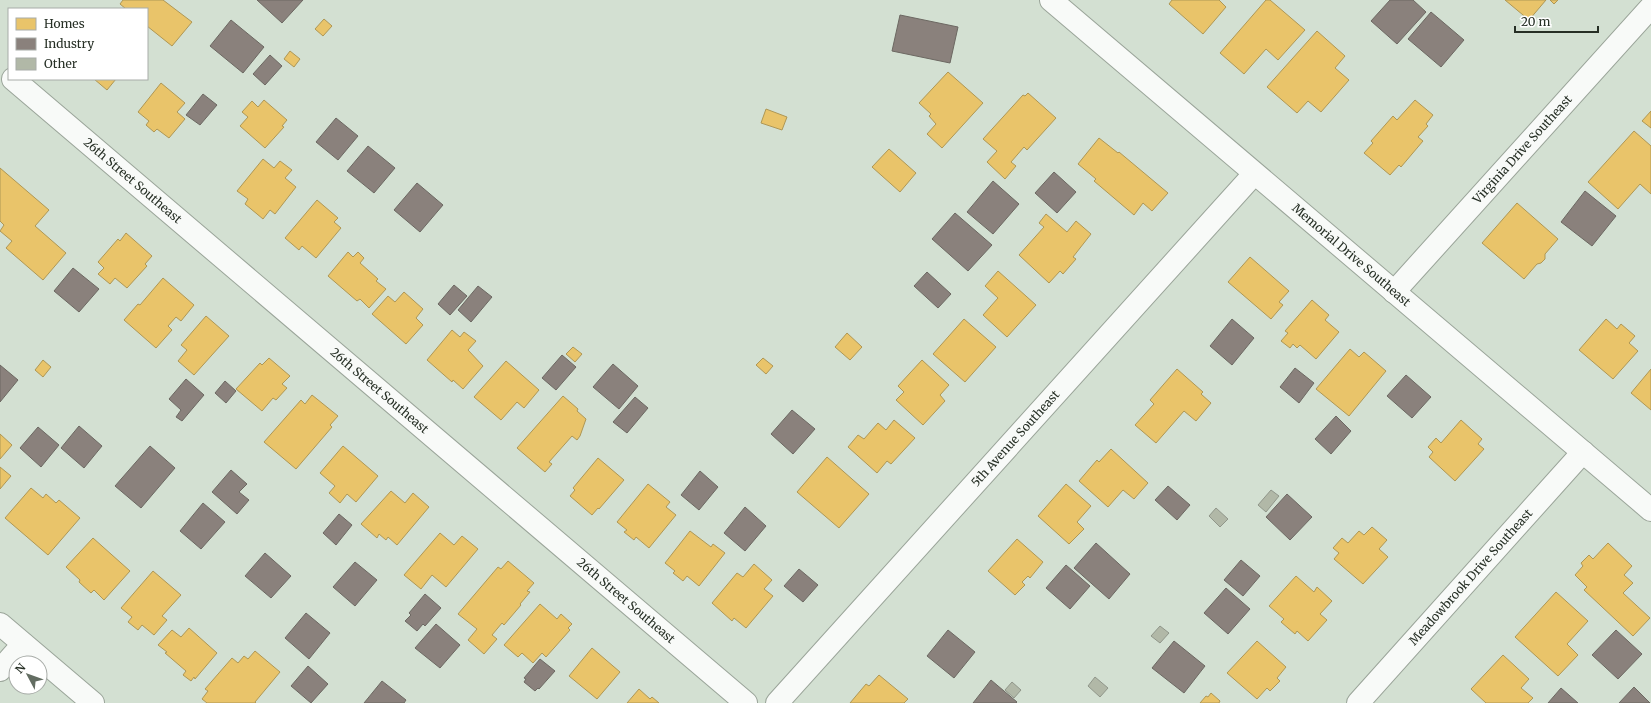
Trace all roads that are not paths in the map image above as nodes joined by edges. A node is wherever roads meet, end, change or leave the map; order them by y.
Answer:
1 (1051, 0) edge
2 (1651, 6) edge
3 (0, 68) edge
4 (8, 74) edge
5 (15, 80) edge
6 (1254, 174) junction
7 (1394, 292) junction
8 (1582, 452) junction
9 (1651, 510) edge
10 (0, 624) edge
11 (23, 644) junction
12 (0, 670) edge
13 (94, 703) edge
14 (746, 703) edge
15 (777, 703) edge
16 (1358, 703) edge

1 - 6 street, Memorial Drive Southeast
2 - 7 street, Virginia Drive Southeast
3 - 4 street
5 - 14 street, 26th Street Southeast
6 - 7 street, Memorial Drive Southeast
6 - 15 street, 5th Avenue Southeast
7 - 8 street, Memorial Drive Southeast
8 - 9 street, Memorial Drive Southeast
8 - 16 street, Meadowbrook Drive Southeast
10 - 11 street
11 - 12 street
11 - 13 street

